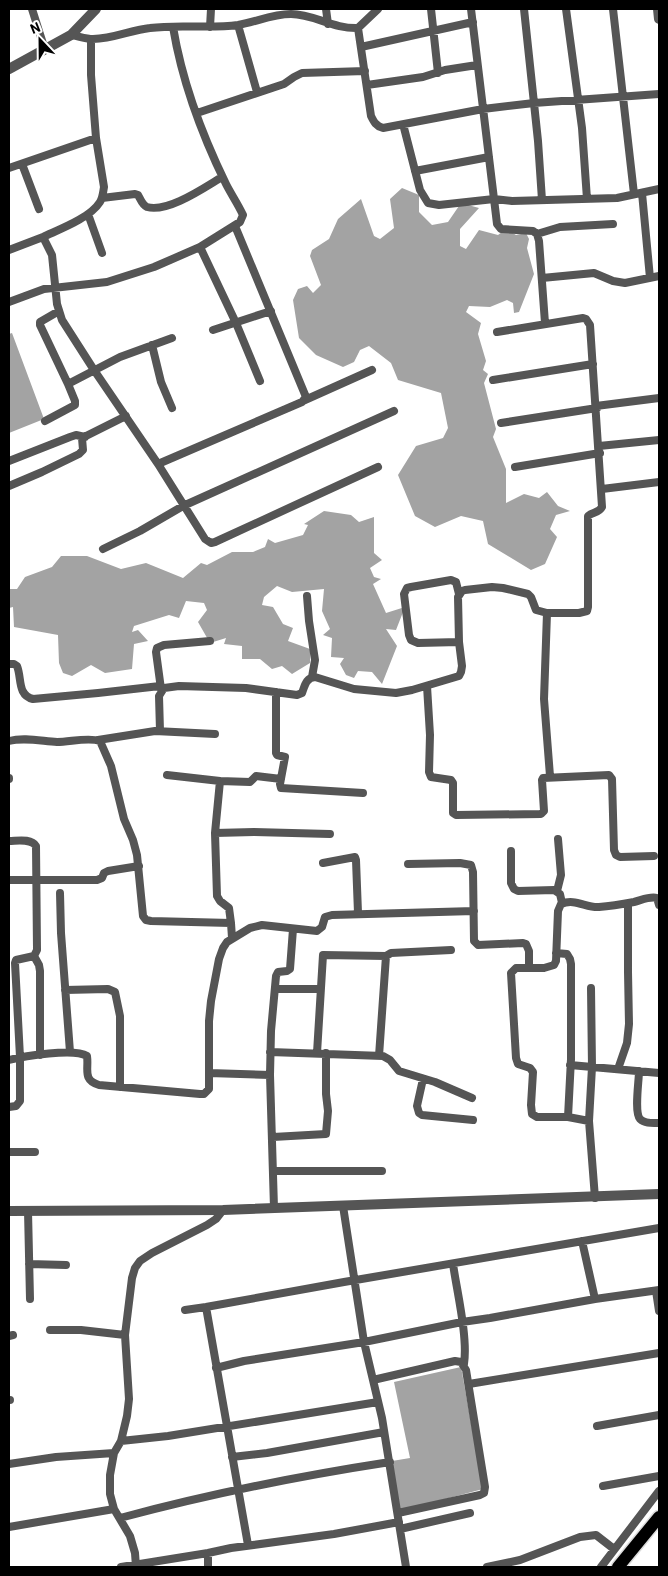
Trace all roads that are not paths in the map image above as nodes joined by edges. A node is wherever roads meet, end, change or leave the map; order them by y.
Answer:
1 (32, 9) edge
2 (96, 9) edge
3 (211, 9) edge
4 (326, 9) edge
5 (378, 9) edge
6 (430, 9) edge
7 (471, 9) edge
8 (524, 9) edge
9 (566, 9) edge
10 (613, 9) edge
11 (658, 9) edge
12 (659, 20) edge
13 (473, 22) junction
14 (328, 24) junction
15 (238, 25) junction
16 (173, 26) junction
17 (210, 27) junction
18 (358, 28) junction
19 (432, 32) junction
20 (71, 35) junction
21 (91, 40) junction
22 (361, 46) junction
23 (45, 50) junction
24 (477, 65) junction
25 (9, 69) edge
26 (365, 71) junction
27 (438, 73) junction
28 (367, 85) junction
29 (257, 92) junction
30 (659, 94) edge
31 (624, 96) junction
32 (578, 100) junction
33 (534, 103) junction
34 (483, 109) junction
35 (197, 113) junction
36 (403, 124) junction
37 (96, 138) junction
38 (489, 157) junction
39 (22, 164) junction
40 (9, 168) edge
41 (415, 171) junction
42 (222, 177) junction
43 (659, 189) edge
44 (638, 194) junction
45 (102, 198) junction
46 (587, 198) junction
47 (494, 199) junction
48 (542, 200) junction
49 (39, 209) dead end
50 (88, 214) junction
51 (613, 224) dead end
52 (236, 226) junction
53 (537, 234) junction
54 (43, 237) junction
55 (200, 247) junction
56 (9, 250) edge
57 (102, 253) dead end
58 (659, 276) edge
59 (542, 278) junction
60 (650, 278) junction
61 (55, 286) junction
62 (9, 302) edge
63 (59, 311) junction
64 (271, 311) junction
65 (236, 323) junction
66 (546, 323) junction
67 (213, 330) dead end
68 (497, 332) dead end
69 (172, 338) dead end
70 (152, 345) junction
71 (593, 364) junction
72 (94, 370) junction
73 (372, 370) dead end
74 (493, 380) dead end
75 (260, 381) dead end
76 (68, 384) junction
77 (659, 398) edge
78 (305, 400) junction
79 (596, 407) junction
80 (172, 408) dead end
81 (394, 411) dead end
82 (126, 416) junction
83 (45, 421) dead end
84 (501, 423) dead end
85 (85, 436) junction
86 (659, 440) edge
87 (599, 450) junction
88 (9, 461) edge
89 (158, 464) junction
90 (378, 467) dead end
91 (515, 467) dead end
92 (659, 482) edge
93 (9, 486) edge
94 (602, 489) junction
95 (183, 506) junction
96 (103, 549) dead end
97 (459, 594) junction
98 (307, 596) dead end
99 (547, 613) junction
100 (210, 641) dead end
101 (459, 642) junction
102 (9, 664) edge
103 (312, 678) junction
104 (427, 686) junction
105 (161, 688) junction
106 (276, 692) junction
107 (160, 731) junction
108 (215, 734) dead end
109 (98, 740) junction
110 (9, 741) edge
111 (167, 775) dead end
112 (550, 776) junction
113 (281, 780) junction
114 (220, 781) junction
115 (363, 792) dead end
116 (215, 833) junction
117 (330, 834) dead end
118 (558, 838) dead end
119 (9, 841) edge
120 (511, 851) dead end
121 (654, 856) dead end
122 (323, 863) dead end
123 (408, 864) dead end
124 (139, 866) junction
125 (9, 880) edge
126 (36, 880) junction
127 (557, 891) junction
128 (60, 893) dead end
129 (562, 903) junction
130 (628, 903) junction
131 (659, 905) edge
132 (474, 910) junction
133 (358, 913) junction
134 (231, 923) junction
135 (293, 929) junction
136 (232, 938) junction
137 (451, 950) dead end
138 (556, 953) junction
139 (34, 956) junction
140 (386, 956) junction
141 (12, 960) edge
142 (529, 968) junction
143 (591, 988) dead end
144 (275, 989) junction
145 (320, 989) junction
146 (65, 990) junction
147 (70, 1052) junction
148 (270, 1052) junction
149 (317, 1053) junction
150 (326, 1053) junction
151 (40, 1055) junction
152 (379, 1056) junction
153 (20, 1058) junction
154 (9, 1060) edge
155 (570, 1065) junction
156 (592, 1067) junction
157 (618, 1069) junction
158 (639, 1071) junction
159 (209, 1073) junction
160 (659, 1073) edge
161 (270, 1074) junction
162 (423, 1078) junction
163 (120, 1087) junction
164 (472, 1098) dead end
165 (9, 1107) edge
166 (568, 1117) junction
167 (473, 1120) dead end
168 (589, 1121) junction
169 (659, 1123) edge
170 (273, 1136) junction
171 (9, 1152) edge
172 (35, 1152) dead end
173 (273, 1171) junction
174 (382, 1171) dead end
175 (659, 1194) edge
176 (595, 1198) junction
177 (343, 1206) junction
178 (274, 1208) junction
179 (223, 1210) junction
180 (9, 1211) edge
181 (28, 1211) junction
182 (659, 1228) edge
183 (582, 1241) junction
184 (29, 1264) junction
185 (452, 1264) junction
186 (66, 1265) dead end
187 (354, 1280) junction
188 (658, 1290) edge
189 (30, 1299) dead end
190 (595, 1299) junction
191 (206, 1307) junction
192 (185, 1310) dead end
193 (659, 1311) edge
194 (462, 1322) junction
195 (50, 1330) dead end
196 (125, 1335) junction
197 (364, 1342) junction
198 (659, 1352) edge
199 (464, 1364) junction
200 (216, 1368) junction
201 (373, 1380) junction
202 (469, 1384) junction
203 (378, 1402) junction
204 (659, 1415) edge
205 (597, 1426) dead end
206 (228, 1427) junction
207 (384, 1432) junction
208 (121, 1441) junction
209 (114, 1453) junction
210 (232, 1457) junction
211 (390, 1462) junction
212 (9, 1464) edge
213 (659, 1476) edge
214 (603, 1486) dead end
215 (238, 1489) junction
216 (659, 1490) edge
217 (114, 1509) junction
218 (398, 1513) junction
219 (470, 1513) dead end
220 (120, 1518) junction
221 (659, 1518) edge
222 (400, 1526) junction
223 (9, 1527) edge
224 (248, 1545) junction
225 (614, 1549) junction
226 (208, 1553) junction
227 (136, 1566) edge
228 (121, 1567) edge
229 (208, 1567) edge
230 (406, 1567) edge
231 (487, 1567) edge
232 (601, 1567) edge
233 (618, 1567) edge

1 - 23 street
2 - 20 street
3 - 17 street
4 - 14 street
5 - 18 street
6 - 19 street
7 - 13 street
8 - 33 street
9 - 32 street
10 - 31 street
11 - 12 street
13 - 19 street
13 - 24 street
14 - 15 street
14 - 18 street
15 - 17 street
15 - 29 street
16 - 17 street
16 - 21 street
16 - 35 street
18 - 22 street
19 - 22 street
19 - 27 street
20 - 21 street
20 - 23 street
21 - 37 street
22 - 26 street
23 - 25 street
24 - 27 street
24 - 34 street
26 - 28 street
26 - 29 street
27 - 28 street
28 - 36 street
29 - 35 street
30 - 31 street
31 - 32 street
31 - 44 street
32 - 33 street
32 - 46 street
33 - 34 street
33 - 48 street
34 - 36 street
34 - 38 street
35 - 42 street
36 - 41 street
37 - 39 street
37 - 45 street
38 - 41 street
38 - 47 street
39 - 40 street
39 - 49 street
41 - 47 street
42 - 45 street
42 - 52 street
43 - 44 street
44 - 46 street
44 - 60 street
45 - 50 street
46 - 48 street
47 - 48 street
47 - 53 street
50 - 54 street
50 - 57 street
51 - 53 street
52 - 55 street
52 - 64 street
53 - 59 street
54 - 56 street
54 - 61 street
55 - 61 street
55 - 65 street
58 - 60 street
59 - 60 street
59 - 66 street
61 - 62 street
61 - 63 street
63 - 72 street
63 - 76 street
64 - 65 street
64 - 78 street
65 - 67 street
65 - 75 street
66 - 68 street
66 - 71 street
69 - 70 street
70 - 72 street
70 - 80 street
71 - 74 street
71 - 79 street
72 - 76 street
72 - 82 street
73 - 78 street
76 - 83 street
77 - 79 street
78 - 89 street
79 - 84 street
79 - 87 street
81 - 95 street
82 - 85 street
82 - 89 street
85 - 88 street
85 - 93 street
86 - 87 street
87 - 91 street
87 - 94 street
89 - 95 street
90 - 95 street
92 - 94 street
94 - 99 street
95 - 96 street
97 - 99 street
97 - 101 street
97 - 101 street
98 - 103 street
99 - 112 street
100 - 105 street
101 - 104 street
102 - 105 street
103 - 104 street
103 - 106 street
104 - 112 street
105 - 106 street
105 - 107 street
106 - 113 street
107 - 108 street
107 - 109 street
109 - 110 street
109 - 124 street
111 - 114 street
112 - 121 street
113 - 114 street
113 - 115 street
114 - 116 street
116 - 117 street
116 - 134 street
118 - 127 street
119 - 126 street
120 - 127 street
122 - 133 street
123 - 132 street
124 - 126 street
124 - 134 street
125 - 126 street
126 - 139 street
127 - 129 street
128 - 146 street
129 - 130 street
129 - 138 street
130 - 131 street
130 - 157 street
132 - 133 street
132 - 142 street
133 - 135 street
134 - 136 street
135 - 136 street
135 - 144 street
136 - 159 street
137 - 140 street
138 - 142 street
138 - 155 street
139 - 141 street
139 - 151 street
140 - 145 street
140 - 152 street
141 - 153 street
142 - 166 street
143 - 156 street
144 - 145 street
144 - 148 street
145 - 149 street
146 - 147 street
146 - 163 street
147 - 151 street
147 - 163 street
148 - 149 street
148 - 161 street
149 - 150 street
150 - 152 street
150 - 170 street
151 - 153 street
152 - 162 street
153 - 154 street
153 - 165 street
155 - 156 street
155 - 166 street
156 - 157 street
156 - 168 street
157 - 158 street
158 - 160 street
158 - 169 street
159 - 161 street
159 - 163 street
161 - 170 street
162 - 164 street
162 - 167 street
166 - 168 street
168 - 176 street
170 - 173 street
171 - 172 street
173 - 174 street
173 - 178 street
175 - 176 street
176 - 177 street
177 - 178 street
177 - 187 street
178 - 179 street
179 - 181 street
179 - 196 street
180 - 181 street
181 - 184 street
182 - 183 street
183 - 185 street
183 - 190 street
184 - 186 street
184 - 189 street
185 - 187 street
185 - 194 street
187 - 191 street
187 - 197 street
188 - 190 street
188 - 193 street
190 - 194 street
191 - 192 street
191 - 200 street
194 - 197 street
194 - 199 street
195 - 196 street
196 - 208 street
197 - 200 street
197 - 201 street
198 - 202 street
199 - 201 street
199 - 202 street
200 - 206 street
201 - 203 street
202 - 218 street
203 - 206 street
203 - 207 street
204 - 205 street
206 - 208 street
206 - 210 street
207 - 210 street
207 - 211 street
208 - 209 street
209 - 212 street
209 - 217 street
210 - 215 street
211 - 215 street
211 - 218 street
213 - 214 street
215 - 220 street
215 - 224 street
216 - 225 street
217 - 220 street
217 - 223 street
218 - 222 street
219 - 222 street
220 - 227 street
221 - 233 main road
222 - 224 street
222 - 230 street
224 - 226 street
225 - 231 street
225 - 232 street
226 - 227 street
226 - 229 street
227 - 228 street

